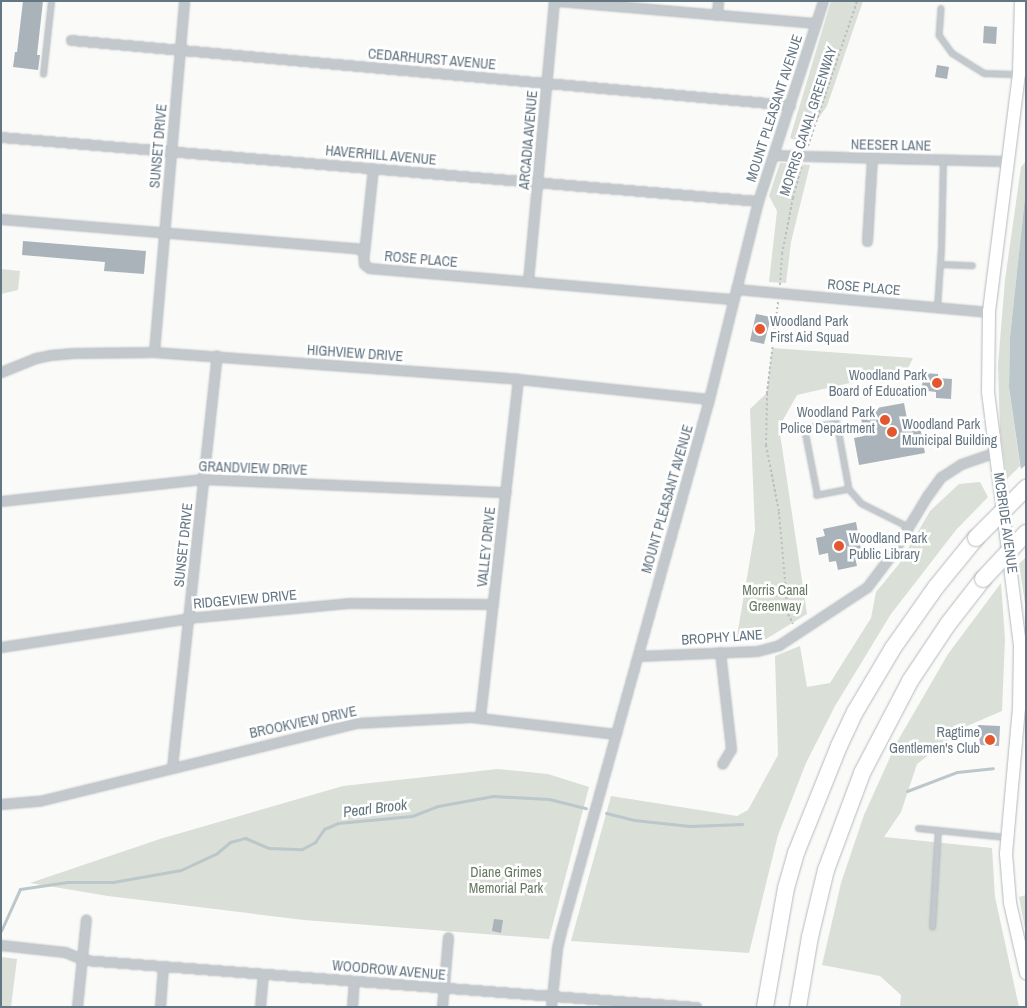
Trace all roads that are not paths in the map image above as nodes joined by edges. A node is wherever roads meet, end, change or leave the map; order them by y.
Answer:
1 (51, 1) edge
2 (184, 1) edge
3 (554, 1) edge
4 (558, 1) edge
5 (718, 1) edge
6 (823, 1) edge
7 (1021, 1) edge
8 (609, 3) edge
9 (941, 8) dead end
10 (716, 15) junction
11 (1023, 21) edge
12 (816, 24) junction
13 (71, 40) dead end
14 (180, 52) junction
15 (1026, 58) edge
16 (43, 74) dead end
17 (1019, 74) junction
18 (547, 82) junction
19 (790, 105) junction
20 (1, 137) edge
21 (172, 151) junction
22 (773, 156) junction
23 (872, 158) junction
24 (943, 160) junction
25 (1008, 161) junction
26 (373, 168) junction
27 (538, 182) junction
28 (758, 200) junction
29 (1, 219) edge
30 (164, 233) junction
31 (867, 241) dead end
32 (364, 253) junction
33 (940, 264) junction
34 (972, 265) dead end
35 (528, 281) junction
36 (736, 289) junction
37 (734, 299) junction
38 (937, 307) junction
39 (989, 312) junction
40 (154, 352) junction
41 (217, 355) junction
42 (1, 372) edge
43 (518, 379) junction
44 (709, 399) junction
45 (996, 452) junction
46 (204, 479) junction
47 (1026, 488) edge
48 (849, 489) junction
49 (506, 492) junction
50 (1, 500) edge
51 (909, 527) junction
52 (1026, 533) edge
53 (493, 604) junction
54 (188, 618) junction
55 (1, 647) edge
56 (720, 652) junction
57 (638, 656) junction
58 (480, 718) junction
59 (616, 734) junction
60 (722, 764) dead end
61 (172, 767) junction
62 (1, 804) edge
63 (918, 828) dead end
64 (938, 830) junction
65 (1007, 837) junction
66 (86, 919) dead end
67 (932, 927) dead end
68 (448, 937) dead end
69 (1, 945) edge
70 (81, 958) junction
71 (163, 966) junction
72 (1026, 972) edge
73 (263, 974) junction
74 (354, 981) junction
75 (444, 988) junction
76 (552, 996) junction
77 (663, 1005) edge
78 (77, 1007) edge
79 (160, 1007) edge
80 (260, 1007) edge
81 (352, 1007) edge
82 (442, 1007) edge
83 (552, 1007) edge
84 (696, 1007) edge
85 (765, 1007) edge
86 (798, 1007) edge

1 - 16 lane
2 - 14 street, SUNSET DRIVE
3 - 18 street, ARCADIA AVENUE
4 - 8 street
5 - 10 street
6 - 12 street, MOUNT PLEASANT AVENUE
7 - 11 main road, MCBRIDE AVENUE
8 - 10 street
9 - 17 lane
10 - 12 street
11 - 17 main road, MCBRIDE AVENUE
12 - 19 street, MOUNT PLEASANT AVENUE
13 - 14 street, CEDARHURST AVENUE
14 - 18 street, CEDARHURST AVENUE
14 - 21 street, SUNSET DRIVE
15 - 17 main road, MCBRIDE AVENUE
17 - 25 main road, MCBRIDE AVENUE
18 - 19 street, CEDARHURST AVENUE
18 - 27 street, ARCADIA AVENUE
19 - 22 street, MOUNT PLEASANT AVENUE
20 - 21 street, HAVERHILL AVENUE
21 - 26 street, HAVERHILL AVENUE
21 - 30 street, SUNSET DRIVE
22 - 23 street, NEESER LANE
22 - 28 street, MOUNT PLEASANT AVENUE
23 - 24 street, NEESER LANE
23 - 31 street
24 - 25 street, NEESER LANE
24 - 33 lane
25 - 39 main road, MCBRIDE AVENUE
26 - 27 street, HAVERHILL AVENUE
26 - 32 street
27 - 28 street, HAVERHILL AVENUE
27 - 35 street, ARCADIA AVENUE
28 - 36 street, MOUNT PLEASANT AVENUE
29 - 30 street, ROSE PLACE
30 - 32 street, ROSE PLACE
30 - 40 street, SUNSET DRIVE
32 - 35 street, ROSE PLACE
33 - 34 lane
33 - 38 lane
35 - 37 street, ROSE PLACE
36 - 37 street, MOUNT PLEASANT AVENUE
36 - 38 street, ROSE PLACE
37 - 44 street, MOUNT PLEASANT AVENUE
38 - 39 street, ROSE PLACE
39 - 45 main road, MCBRIDE AVENUE
40 - 41 street, HIGHVIEW DRIVE
40 - 42 street, HIGHVIEW DRIVE
41 - 43 street, HIGHVIEW DRIVE
41 - 46 street, SUNSET DRIVE
43 - 44 street, HIGHVIEW DRIVE
43 - 49 street, VALLEY DRIVE
44 - 57 street, MOUNT PLEASANT AVENUE
45 - 51 street, BROPHY LANE
45 - 65 main road, MCBRIDE AVENUE
46 - 49 street, GRANDVIEW DRIVE
46 - 50 street, GRANDVIEW DRIVE
46 - 54 street, SUNSET DRIVE
47 - 85 highway, bridge
48 - 48 lane
48 - 51 lane
49 - 53 street, VALLEY DRIVE
51 - 56 street, BROPHY LANE
52 - 86 highway, bridge
53 - 54 street, RIDGEVIEW DRIVE
53 - 58 street, VALLEY DRIVE
54 - 55 street, RIDGEVIEW DRIVE
54 - 61 street, SUNSET DRIVE
56 - 57 street, BROPHY LANE
56 - 60 street
57 - 59 street, MOUNT PLEASANT AVENUE
58 - 59 street, BROOKVIEW DRIVE
58 - 61 street, BROOKVIEW DRIVE
59 - 76 street, MOUNT PLEASANT AVENUE
61 - 62 street, BROOKVIEW DRIVE
63 - 64 lane
64 - 65 lane
64 - 67 lane
65 - 72 main road, MCBRIDE AVENUE
66 - 70 street
68 - 75 street
69 - 70 street, WOODROW AVENUE
70 - 71 street, WOODROW AVENUE
70 - 78 street
71 - 73 street, WOODROW AVENUE
71 - 79 street
73 - 74 street, WOODROW AVENUE
73 - 80 street
74 - 75 street, WOODROW AVENUE
74 - 81 street
75 - 76 street, WOODROW AVENUE
75 - 82 street
76 - 77 street, WOODROW AVENUE
76 - 83 street, MOUNT PLEASANT AVENUE
77 - 84 street, WOODROW AVENUE

